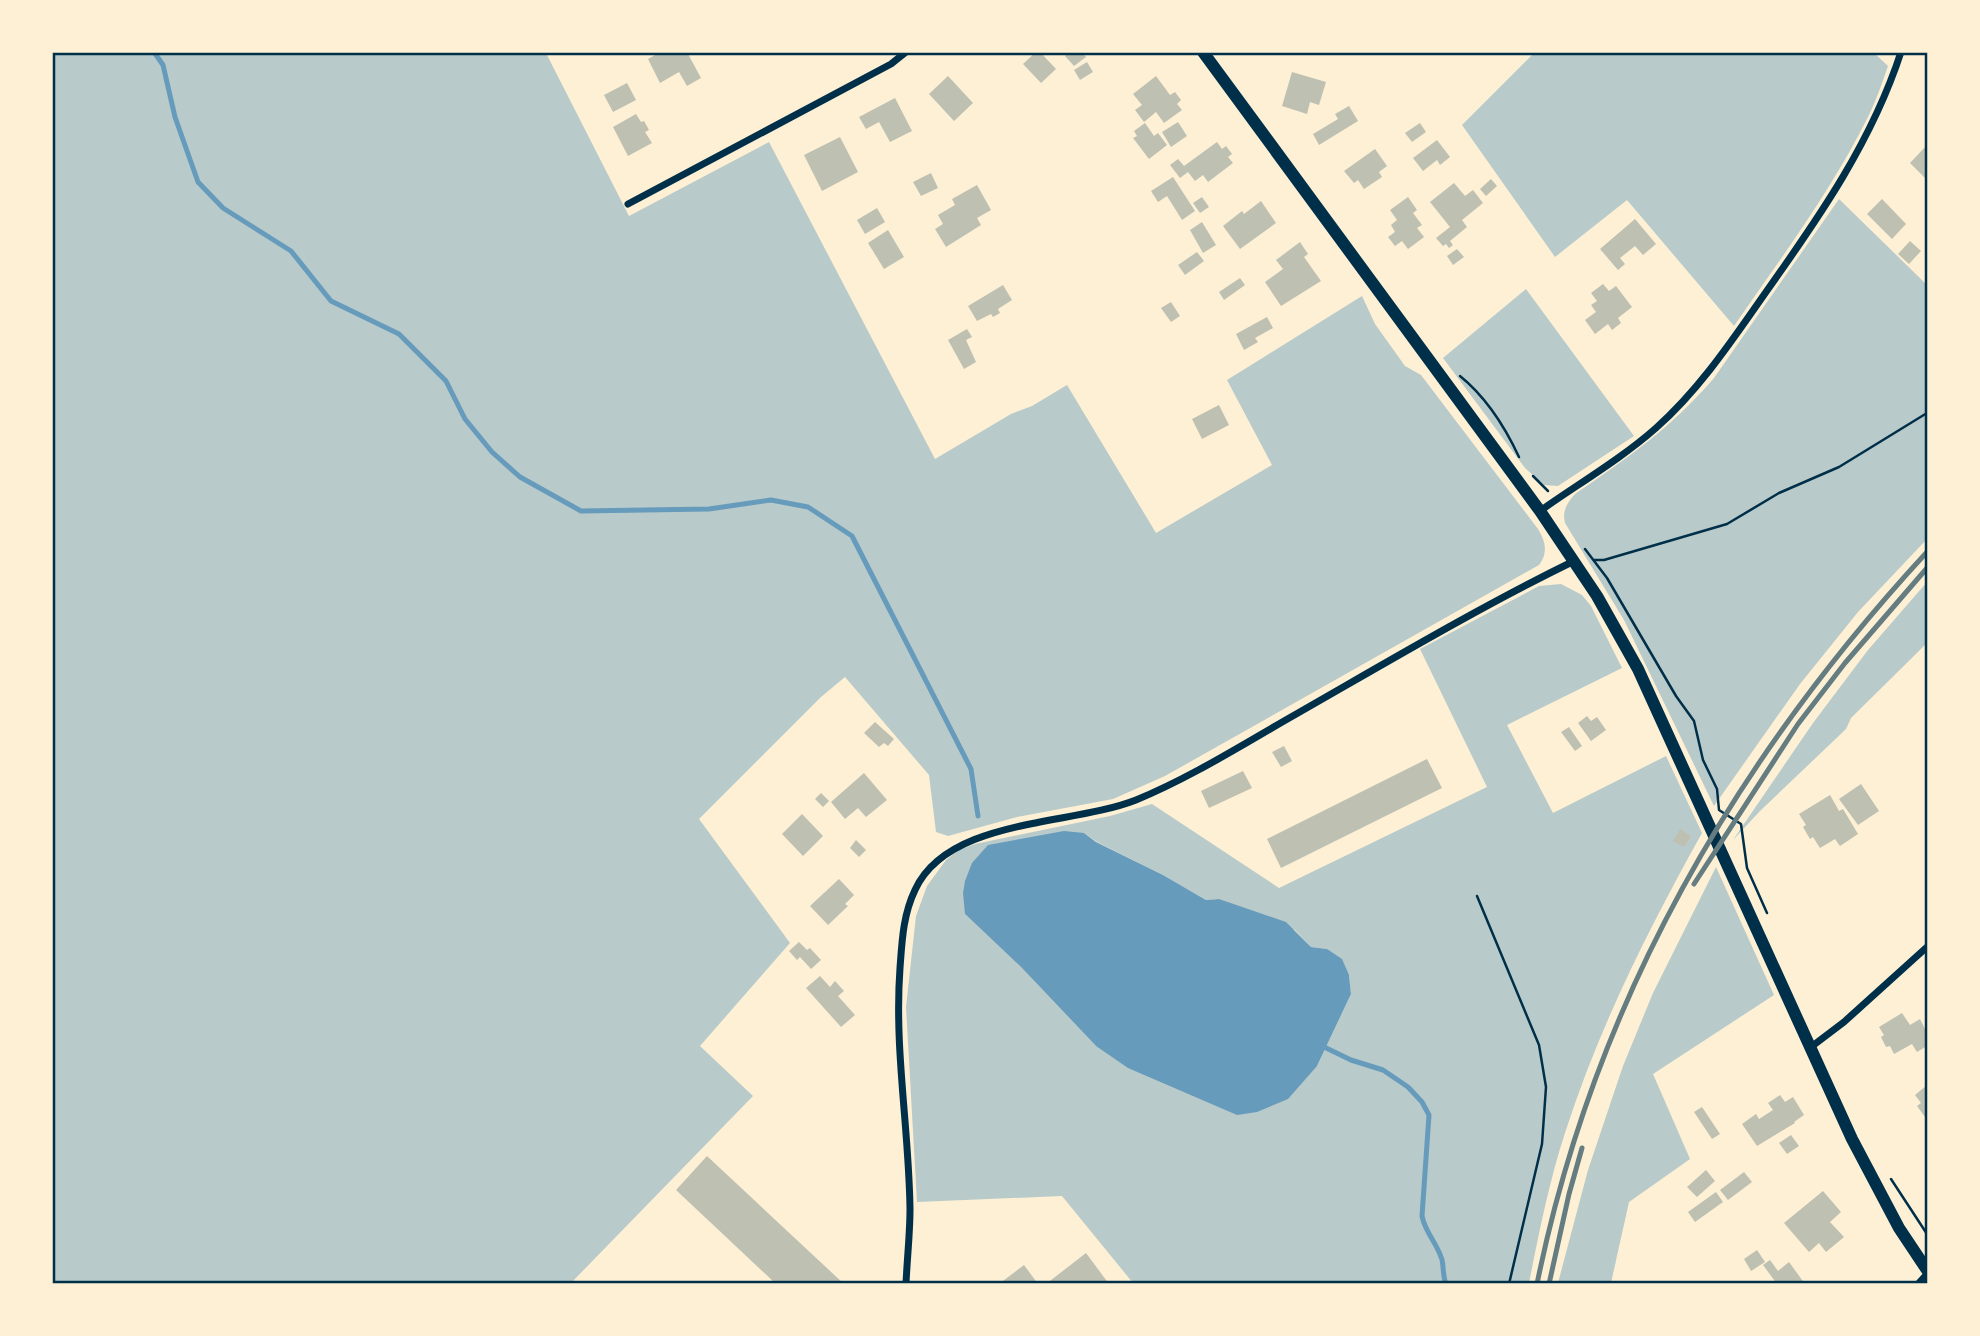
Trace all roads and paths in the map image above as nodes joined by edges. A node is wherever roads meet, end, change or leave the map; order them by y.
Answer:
1 (906, 52) edge
2 (1203, 52) edge
3 (1901, 52) edge
4 (628, 204) dead end
5 (1927, 413) edge
6 (1540, 511) junction
7 (1574, 561) junction
8 (1477, 896) dead end
9 (1927, 947) edge
10 (1811, 1047) junction
11 (1927, 1272) edge
12 (906, 1283) edge
13 (1509, 1283) edge
14 (1918, 1283) edge

1 - 4 street
2 - 6 main road
3 - 6 street
5 - 7 path
6 - 7 main road
7 - 10 main road
7 - 12 street
8 - 13 path
9 - 10 street
10 - 11 main road
11 - 14 street

